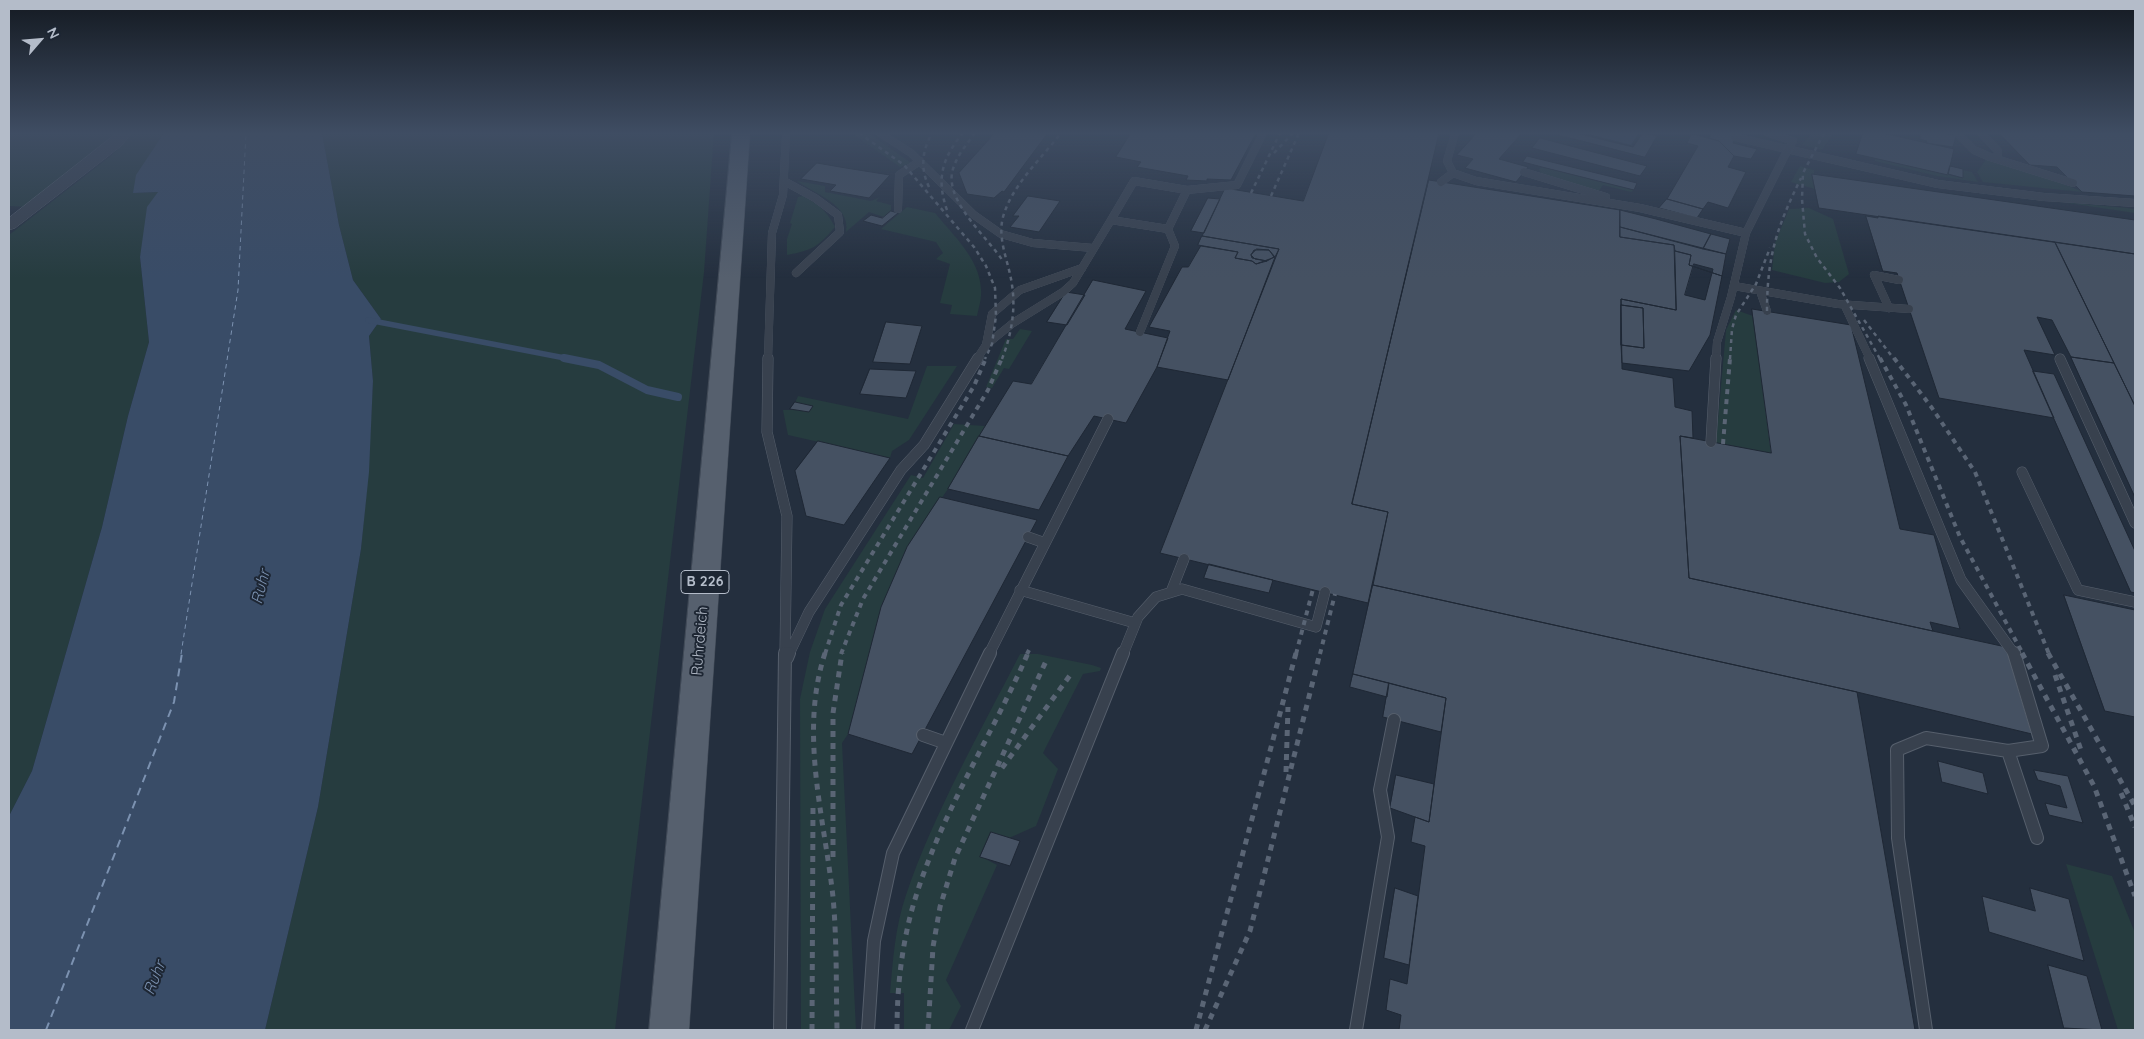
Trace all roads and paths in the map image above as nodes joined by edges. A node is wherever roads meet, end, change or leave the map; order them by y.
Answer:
1 (66, 181) edge
2 (737, 181) edge
3 (784, 181) edge
4 (785, 181) edge
5 (899, 181) edge
6 (942, 181) edge
7 (1134, 181) edge
8 (1137, 181) edge
9 (1238, 181) edge
10 (1479, 181) edge
11 (1555, 181) edge
12 (1772, 181) edge
13 (1927, 181) edge
14 (2068, 181) edge
15 (2073, 183) dead end
16 (1187, 190) junction
17 (2135, 203) edge
18 (1640, 208) junction
19 (898, 209) dead end
20 (1110, 220) junction
21 (9, 225) edge
22 (1168, 229) junction
23 (1746, 233) junction
24 (1093, 248) junction
25 (1082, 268) junction
26 (796, 273) dead end
27 (1899, 280) dead end
28 (1734, 286) junction
29 (1760, 291) junction
30 (1844, 304) junction
31 (1889, 308) junction
32 (1909, 310) dead end
33 (1767, 311) dead end
34 (1140, 332) dead end
35 (986, 344) junction
36 (2060, 359) dead end
37 (1108, 419) dead end
38 (1711, 442) dead end
39 (2022, 472) dead end
40 (2135, 523) edge
41 (1028, 537) dead end
42 (1045, 543) junction
43 (1184, 558) dead end
44 (1020, 590) junction
45 (1171, 592) junction
46 (1325, 592) dead end
47 (2135, 602) edge
48 (1135, 623) junction
49 (785, 664) junction
50 (1394, 720) dead end
51 (923, 735) dead end
52 (946, 743) junction
53 (2008, 751) junction
54 (2037, 838) dead end
55 (669, 1030) edge
56 (780, 1030) edge
57 (868, 1030) edge
58 (972, 1030) edge
59 (1356, 1030) edge
60 (1926, 1030) edge

1 - 21 street
2 - 55 main road, Ruhrdeich / B 226
3 - 49 lane
4 - 26 lane
5 - 19 lane
6 - 24 lane
7 - 20 lane
8 - 16 lane
9 - 16 lane
10 - 18 lane
11 - 18 lane
12 - 23 lane, bridge
13 - 17 lane
14 - 15 lane
16 - 22 lane
18 - 23 lane
20 - 22 lane
20 - 24 lane
22 - 34 lane
23 - 28 lane
24 - 25 lane
25 - 35 lane
25 - 35 lane
27 - 31 lane
28 - 29 lane
28 - 38 lane
29 - 30 lane
29 - 33 lane
30 - 31 lane
30 - 53 lane
31 - 32 lane
35 - 49 lane
36 - 40 lane
37 - 42 lane
39 - 47 lane
41 - 42 lane
42 - 44 lane
43 - 45 lane
44 - 48 lane
44 - 52 lane
45 - 46 lane
45 - 48 lane
48 - 58 lane
49 - 56 lane
50 - 59 lane
51 - 52 lane
52 - 57 lane
53 - 54 lane
53 - 60 lane

